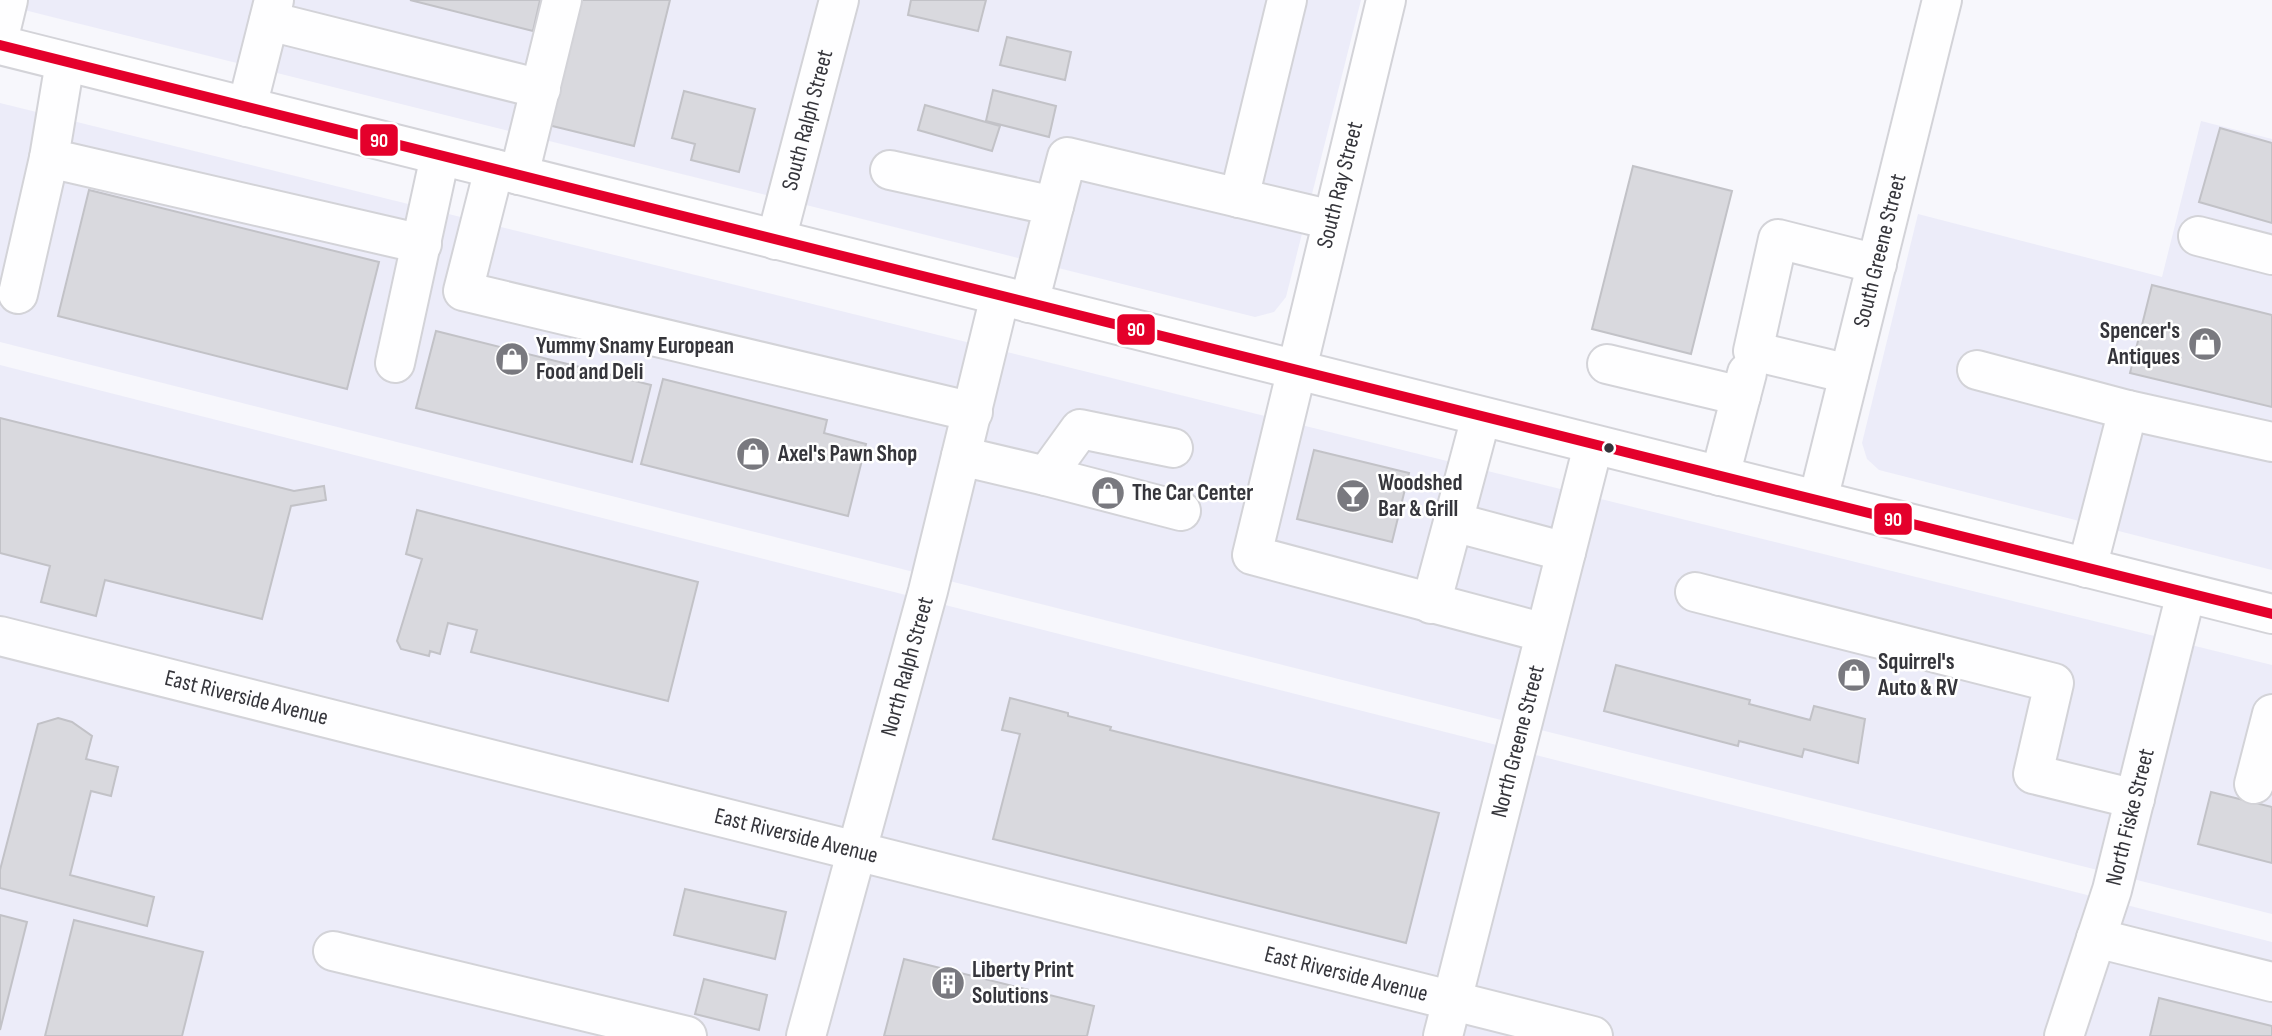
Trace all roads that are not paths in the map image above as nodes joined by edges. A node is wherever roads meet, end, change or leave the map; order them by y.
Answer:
1 (8, 0) edge
2 (562, 0) edge
3 (839, 0) edge
4 (1287, 0) edge
5 (1386, 0) edge
6 (1942, 0) edge
7 (271, 10) edge
8 (0, 33) edge
9 (0, 45) edge
10 (65, 62) junction
11 (541, 89) junction
12 (247, 107) junction
13 (440, 156) junction
14 (49, 158) junction
15 (890, 170) dead end
16 (507, 172) junction
17 (1239, 198) junction
18 (1054, 206) junction
19 (1332, 220) junction
20 (2198, 236) dead end
21 (776, 240) junction
22 (422, 244) junction
23 (2272, 255) edge
24 (1877, 264) junction
25 (18, 294) dead end
26 (1014, 299) junction
27 (1753, 351) junction
28 (396, 363) dead end
29 (1607, 364) dead end
30 (1295, 370) junction
31 (1977, 370) dead end
32 (1849, 374) junction
33 (1741, 396) junction
34 (2128, 410) junction
35 (973, 412) junction
36 (1481, 417) junction
37 (2272, 442) edge
38 (1593, 446) junction
39 (1173, 448) dead end
40 (961, 456) junction
41 (1046, 476) junction
42 (1720, 476) junction
43 (1818, 500) junction
44 (1181, 511) dead end
45 (1453, 522) junction
46 (1566, 552) junction
47 (2087, 568) junction
48 (1695, 592) dead end
49 (2186, 593) junction
50 (1431, 604) junction
51 (2272, 614) edge
52 (1545, 634) junction
53 (0, 636) edge
54 (2272, 714) edge
55 (2254, 784) dead end
56 (2135, 799) junction
57 (855, 850) junction
58 (2096, 938) junction
59 (333, 951) dead end
60 (2272, 982) edge
61 (1447, 1018) edge
62 (687, 1036) edge
63 (806, 1036) edge
64 (1593, 1036) edge
65 (2064, 1036) edge

1 - 8 street
2 - 11 street
3 - 21 street, South Ralph Street
4 - 17 street
5 - 19 street, South Ray Street
6 - 24 street, South Greene Street
7 - 11 street
7 - 12 street
9 - 10 street
10 - 12 street
10 - 14 street
11 - 16 street
12 - 13 street
13 - 16 street
13 - 22 street
14 - 22 street
14 - 25 street
15 - 18 street
16 - 21 street
16 - 35 street
17 - 18 street, North Ralph Street
17 - 19 street
18 - 26 street, North Ralph Street
19 - 30 street, South Ray Street
20 - 23 street
21 - 26 street
22 - 28 street
24 - 27 street
24 - 32 street, South Greene Street
26 - 30 street
26 - 35 street, North Ralph Street
27 - 32 street
27 - 33 street
29 - 33 street
30 - 36 street
30 - 50 street, South Ray Street
31 - 34 street
32 - 43 street, South Greene Street
33 - 42 street
34 - 37 street
34 - 47 street
35 - 40 street, North Ralph Street
36 - 38 street
36 - 45 street
38 - 42 street
38 - 46 street, North Greene Street
39 - 41 street
40 - 41 street
40 - 57 street, North Ralph Street
41 - 44 street
42 - 43 street
43 - 47 street
45 - 46 street
45 - 50 street
46 - 52 street, North Greene Street
47 - 49 street
48 - 56 street
49 - 51 street
49 - 56 street, North Fiske Street
50 - 52 street
52 - 61 street, North Greene Street
53 - 57 street, East Riverside Avenue
54 - 55 street
56 - 58 street, North Fiske Street
57 - 61 street, East Riverside Avenue
57 - 63 street, North Ralph Street
58 - 60 street
58 - 65 street, North Fiske Street
59 - 62 street
61 - 64 street, East Riverside Avenue

